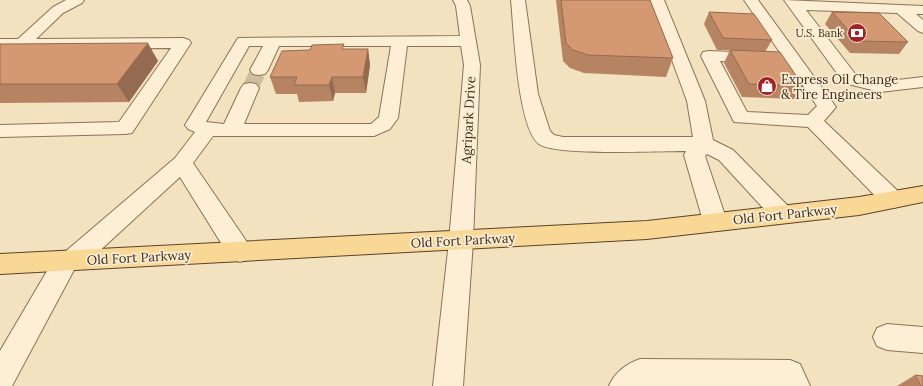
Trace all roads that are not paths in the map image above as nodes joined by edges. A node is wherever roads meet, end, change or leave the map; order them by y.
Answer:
1 (77, 0) edge
2 (460, 0) edge
3 (518, 0) edge
4 (657, 0) edge
5 (752, 0) edge
6 (796, 7) edge
7 (828, 17) dead end
8 (852, 18) edge
9 (920, 19) edge
10 (273, 41) junction
11 (400, 41) junction
12 (468, 41) junction
13 (0, 44) edge
14 (22, 44) junction
15 (792, 59) junction
16 (259, 70) tunnel mouth
17 (923, 82) edge
18 (250, 88) tunnel mouth
19 (813, 121) junction
20 (208, 130) junction
21 (231, 130) junction
22 (0, 131) edge
23 (704, 144) junction
24 (182, 163) junction
25 (923, 194) edge
26 (893, 200) junction
27 (782, 214) junction
28 (716, 221) junction
29 (461, 240) junction
30 (240, 252) junction
31 (69, 260) junction
32 (0, 264) edge
33 (887, 337) dead end
34 (923, 340) edge
35 (0, 379) edge
36 (448, 386) edge
37 (624, 386) edge
38 (795, 386) edge

1 - 14 street
2 - 12 street, Agripark Drive
3 - 23 street
4 - 23 street
5 - 15 street
6 - 7 street
6 - 9 street
6 - 17 street
8 - 9 street
10 - 11 street
10 - 16 street
10 - 20 street
11 - 12 street
11 - 21 street
12 - 29 street, Agripark Drive
13 - 14 street
14 - 22 street
15 - 19 street
15 - 19 street
18 - 21 street
19 - 26 street
20 - 21 street
20 - 24 street
23 - 27 street
23 - 28 street
24 - 30 street
24 - 31 street
25 - 26 main road, Old Fort Parkway
26 - 27 main road, Old Fort Parkway
27 - 28 main road, Old Fort Parkway
28 - 29 main road, Old Fort Parkway
29 - 30 main road, Old Fort Parkway
29 - 36 street, Agripark Drive
30 - 31 main road, Old Fort Parkway
31 - 32 main road, Old Fort Parkway
31 - 35 street
33 - 34 street
37 - 38 street

